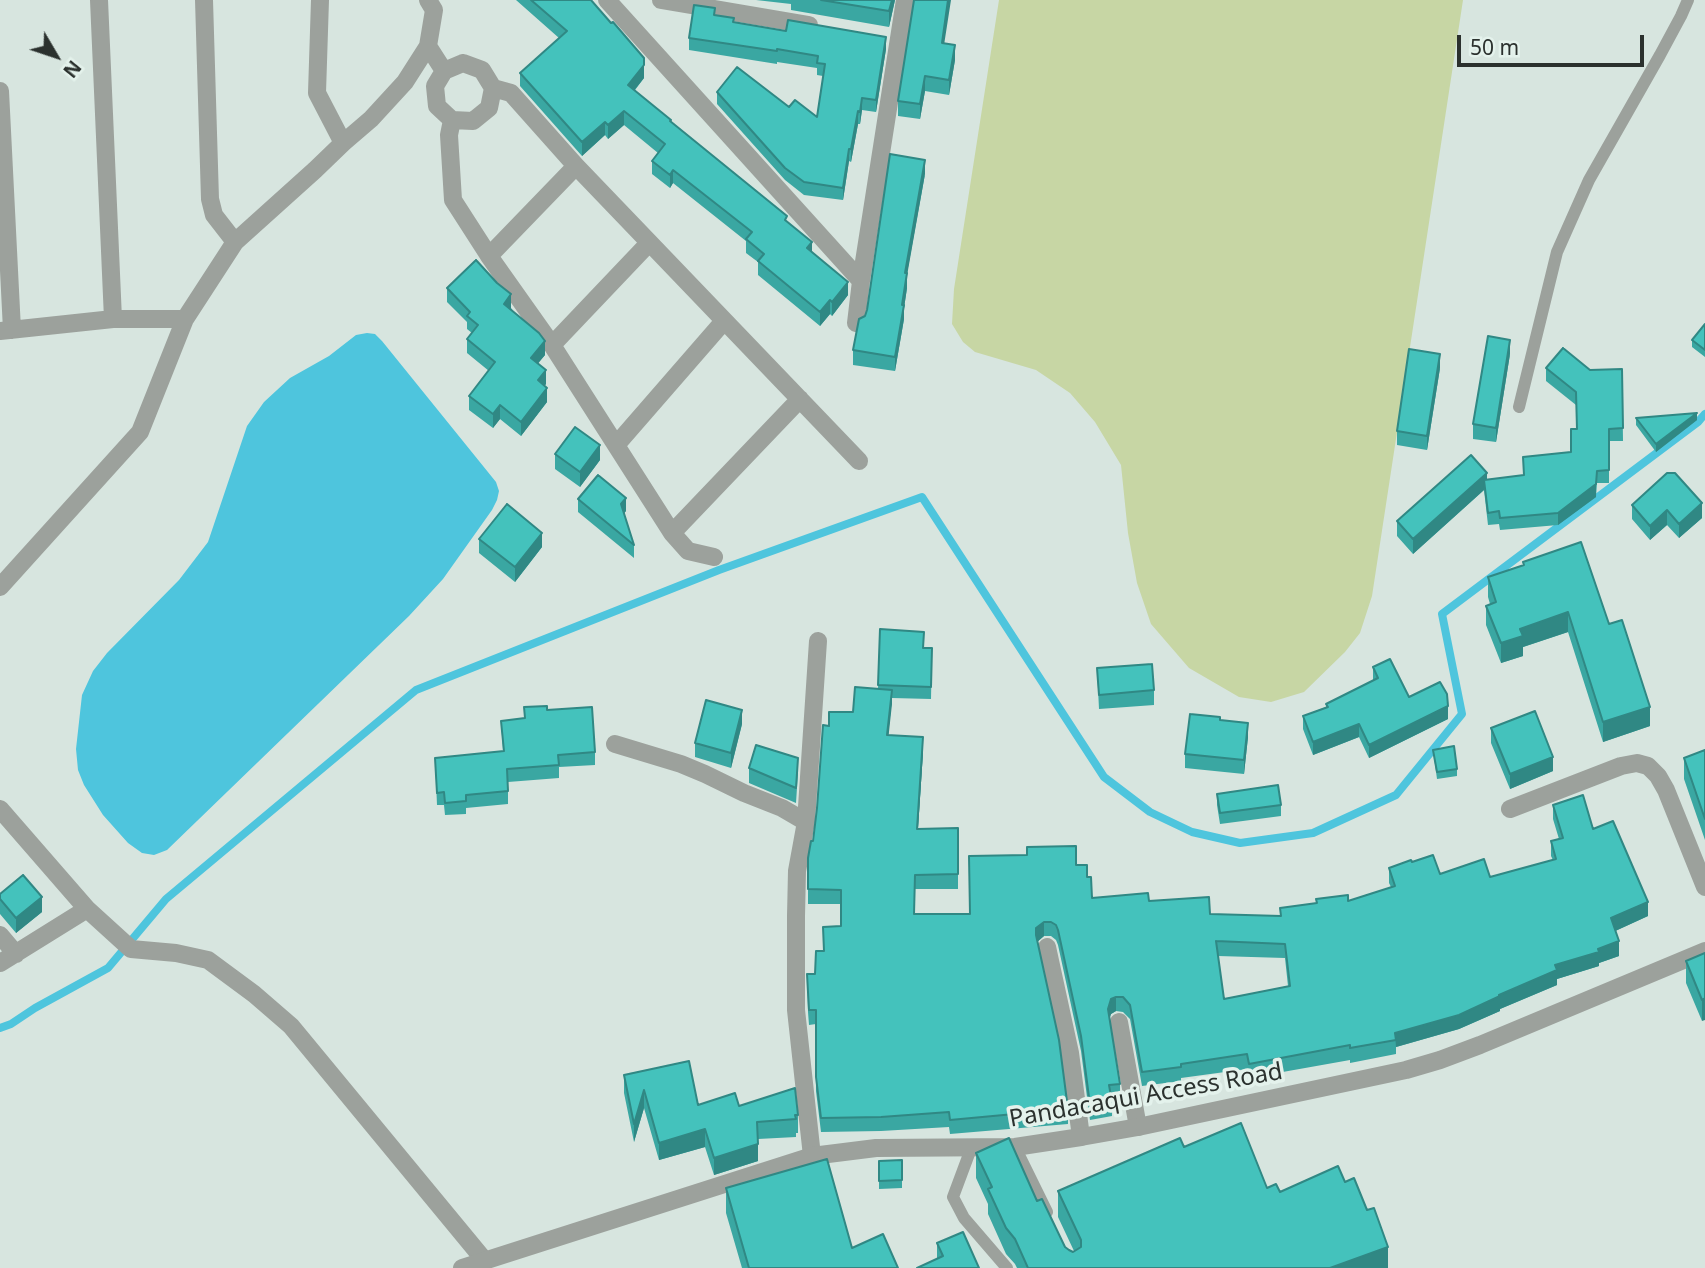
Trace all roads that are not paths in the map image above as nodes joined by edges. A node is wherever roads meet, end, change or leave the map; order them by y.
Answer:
1 (99, 0) edge
2 (204, 0) edge
3 (320, 0) edge
4 (428, 0) edge
5 (607, 0) edge
6 (661, 0) edge
7 (905, 0) edge
8 (1688, 0) edge
9 (820, 26) edge
10 (428, 46) junction
11 (444, 71) junction
12 (492, 88) junction
13 (0, 91) edge
14 (452, 120) junction
15 (342, 143) junction
16 (576, 166) junction
17 (235, 242) junction
18 (649, 243) junction
19 (489, 256) junction
20 (861, 281) junction
21 (113, 319) junction
22 (185, 319) junction
23 (724, 321) junction
24 (856, 323) edge
25 (6, 330) edge
26 (552, 345) junction
27 (800, 399) junction
28 (1519, 407) dead end
29 (617, 444) junction
30 (859, 461) dead end
31 (672, 533) junction
32 (714, 557) dead end
33 (0, 587) edge
34 (818, 641) dead end
35 (615, 744) dead end
36 (0, 809) edge
37 (1510, 809) dead end
38 (806, 822) junction
39 (1705, 887) edge
40 (92, 913) junction
41 (0, 935) edge
42 (1047, 947) dead end
43 (1705, 951) edge
44 (16, 954) junction
45 (0, 964) edge
46 (1119, 1022) dead end
47 (1138, 1127) junction
48 (1081, 1137) junction
49 (972, 1146) junction
50 (1015, 1147) junction
51 (812, 1156) junction
52 (1049, 1219) edge
53 (485, 1261) junction
54 (462, 1268) edge
55 (1007, 1268) edge

1 - 21 street
2 - 17 street
3 - 15 street
4 - 10 street
5 - 20 street
6 - 9 street
7 - 20 street
8 - 28 lane
10 - 11 street
10 - 15 street
11 - 12 street
11 - 14 street
12 - 14 street
12 - 16 street
13 - 25 street
14 - 19 street
15 - 17 street
16 - 18 street
16 - 19 street
17 - 22 street
18 - 23 street
18 - 26 street
19 - 26 street
20 - 24 street
21 - 22 street
21 - 25 street
22 - 33 street
23 - 27 street
23 - 29 street
26 - 29 street
27 - 30 street
27 - 31 street
29 - 31 street
31 - 32 street
34 - 38 street
35 - 38 street
36 - 40 street
37 - 39 street
38 - 51 street
40 - 44 street
40 - 53 street
41 - 44 street
42 - 48 street
43 - 47 street, Pandacaqui Access Road
44 - 45 street
46 - 47 street
47 - 48 street, Pandacaqui Access Road
48 - 50 street, Pandacaqui Access Road
49 - 50 street, Pandacaqui Access Road
49 - 51 street, Pandacaqui Access Road
49 - 55 lane
50 - 52 lane
51 - 53 street, Pandacaqui Access Road
53 - 54 street, Pandacaqui Access Road

